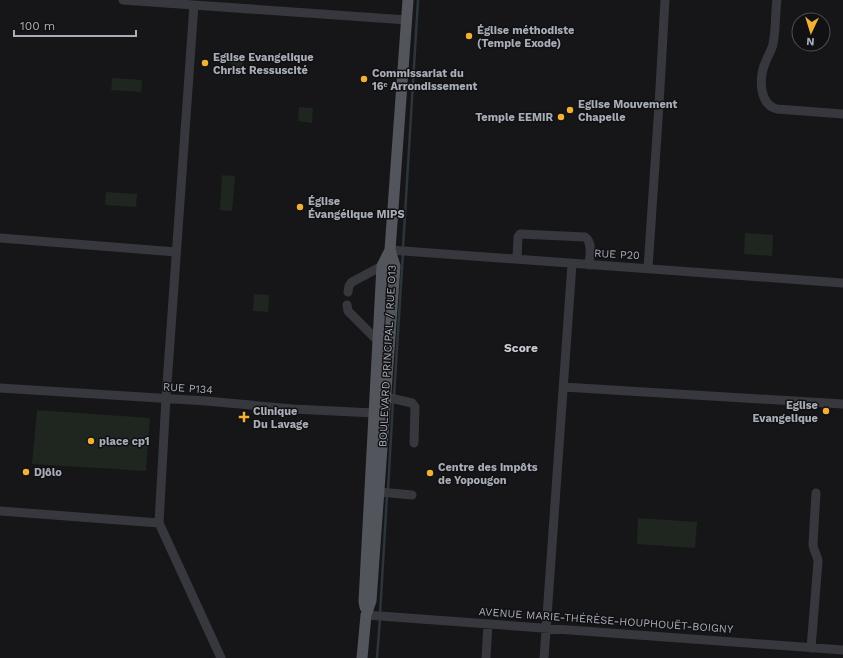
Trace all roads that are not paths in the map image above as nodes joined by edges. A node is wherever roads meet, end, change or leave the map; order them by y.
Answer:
1 (123, 0) edge
2 (408, 0) edge
3 (665, 0) edge
4 (777, 0) edge
5 (194, 5) junction
6 (407, 20) junction
7 (843, 114) edge
8 (0, 238) edge
9 (390, 250) junction
10 (176, 252) junction
11 (517, 259) junction
12 (572, 264) junction
13 (589, 265) junction
14 (382, 266) junction
15 (648, 268) junction
16 (843, 283) edge
17 (348, 292) dead end
18 (347, 305) dead end
19 (379, 342) junction
20 (563, 387) junction
21 (0, 388) edge
22 (386, 397) junction
23 (166, 398) junction
24 (843, 404) edge
25 (374, 413) junction
26 (414, 443) dead end
27 (379, 492) junction
28 (816, 493) dead end
29 (412, 494) dead end
30 (0, 511) edge
31 (159, 523) junction
32 (366, 615) junction
33 (488, 624) junction
34 (547, 628) junction
35 (812, 648) junction
36 (843, 650) edge
37 (221, 658) edge
38 (362, 658) edge
39 (486, 658) edge
40 (544, 658) edge

1 - 5 street
2 - 6 main road, BOULEVARD PRINCIPAL / RUE O13
3 - 15 street
4 - 7 street
5 - 6 street
5 - 10 street
6 - 9 main road, BOULEVARD PRINCIPAL / RUE O13
8 - 10 street
9 - 11 street, RUE P20
9 - 14 main road
9 - 22 main road, BOULEVARD PRINCIPAL / RUE O13
10 - 23 street
11 - 12 street, RUE P20
11 - 13 street
12 - 13 street, RUE P20
12 - 20 street
13 - 15 street, RUE P20
14 - 17 street
14 - 19 main road, BOULEVARD PRINCIPAL / RUE O13
15 - 16 street, RUE P20
18 - 19 street
19 - 25 main road, BOULEVARD PRINCIPAL / RUE O13
20 - 24 street
20 - 34 street
21 - 23 street, RUE P134
22 - 26 street
22 - 27 main road, BOULEVARD PRINCIPAL / RUE O13
23 - 25 street, RUE P134
23 - 31 street
25 - 32 main road, BOULEVARD PRINCIPAL / RUE O13
27 - 29 street
27 - 32 main road, BOULEVARD PRINCIPAL / RUE O13
28 - 35 street
30 - 31 street
31 - 37 street
32 - 33 street, AVENUE MARIE-THÉRÈSE-HOUPHOUËT-BOIGNY
32 - 38 main road, BOULEVARD PRINCIPAL / RUE O13
33 - 34 street, AVENUE MARIE-THÉRÈSE-HOUPHOUËT-BOIGNY
33 - 39 street
34 - 35 street, AVENUE MARIE-THÉRÈSE-HOUPHOUËT-BOIGNY
34 - 40 street
35 - 36 street, AVENUE MARIE-THÉRÈSE-HOUPHOUËT-BOIGNY

